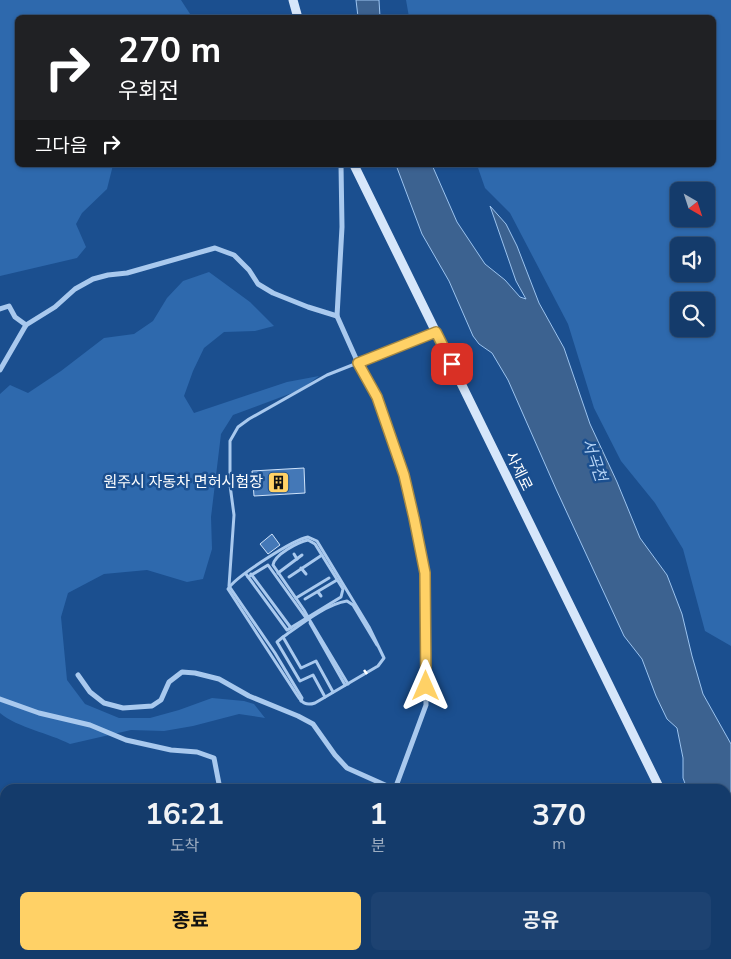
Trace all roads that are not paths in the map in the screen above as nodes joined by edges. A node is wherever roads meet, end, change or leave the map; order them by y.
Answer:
1 (293, 0) edge
2 (297, 15) edge
3 (341, 167) edge
4 (355, 167) edge
5 (0, 309) edge
6 (337, 316) junction
7 (26, 326) junction
8 (436, 332) junction
9 (358, 363) junction
10 (0, 370) edge
11 (294, 554) dead end
12 (302, 555) dead end
13 (322, 555) junction
14 (297, 558) junction
15 (301, 568) junction
16 (278, 573) junction
17 (248, 574) junction
18 (306, 574) dead end
19 (289, 577) dead end
20 (329, 578) dead end
21 (337, 580) junction
22 (229, 587) junction
23 (318, 592) junction
24 (321, 596) dead end
25 (296, 598) junction
26 (305, 599) dead end
27 (308, 618) junction
28 (283, 637) junction
29 (78, 675) dead end
30 (346, 684) junction
31 (333, 692) junction
32 (325, 697) junction
33 (0, 699) edge
34 (219, 784) edge
35 (383, 784) edge
36 (396, 784) edge
37 (658, 784) edge

1 - 2 street
3 - 6 street
4 - 8 street, 사제로
5 - 7 street
6 - 7 street
6 - 9 street
7 - 10 street
8 - 9 lane
8 - 37 street, 사제로
9 - 22 lane
9 - 36 street
11 - 14 lane
12 - 14 lane
13 - 15 lane
13 - 16 lane
13 - 21 lane
14 - 16 lane
15 - 18 lane
15 - 19 lane
16 - 25 lane
17 - 22 lane
17 - 27 lane
17 - 27 lane
17 - 30 lane
20 - 25 lane
21 - 23 lane
21 - 27 lane
22 - 32 lane
23 - 24 lane
23 - 26 lane
25 - 27 lane
27 - 28 lane
27 - 30 lane
27 - 30 lane
28 - 31 lane
28 - 32 lane
29 - 35 street
30 - 31 lane
31 - 32 lane
33 - 34 street

